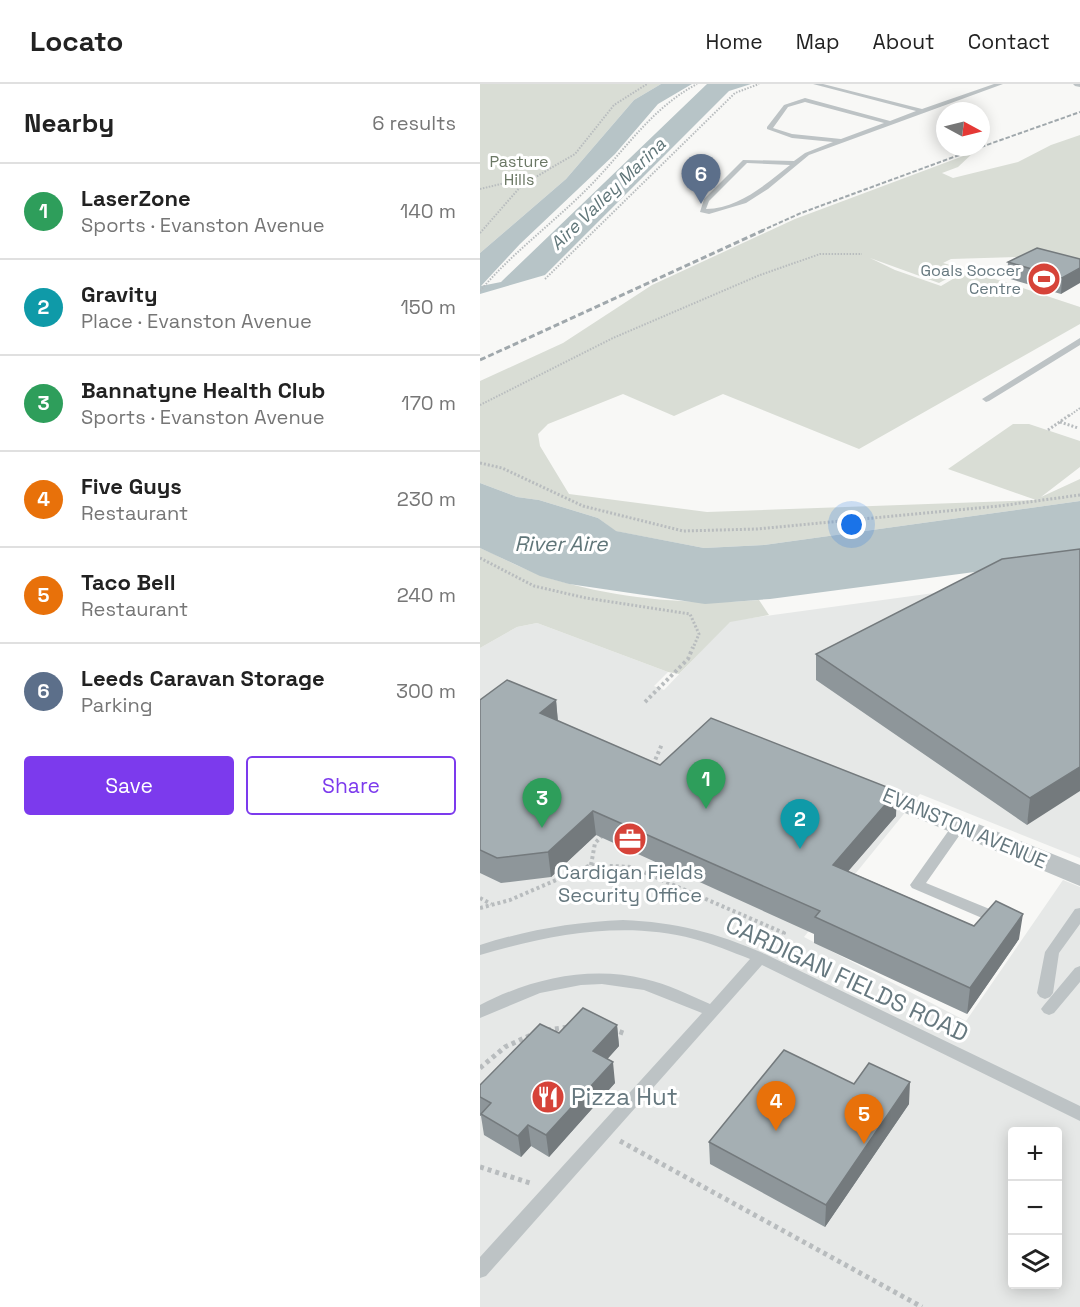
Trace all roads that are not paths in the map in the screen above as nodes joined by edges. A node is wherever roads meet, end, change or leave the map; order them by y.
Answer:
1 (816, 84) edge
2 (999, 84) edge
3 (922, 111) junction
4 (891, 123) junction
5 (842, 141) junction
6 (793, 163) junction
7 (1080, 341) edge
8 (986, 399) dead end
9 (839, 776) edge
10 (959, 826) junction
11 (1077, 870) edge
12 (987, 914) edge
13 (1080, 914) edge
14 (480, 950) edge
15 (760, 958) junction
16 (1080, 972) edge
17 (1045, 993) dead end
18 (1048, 1009) dead end
19 (712, 1011) junction
20 (480, 1012) edge
21 (1080, 1114) edge
22 (480, 1270) edge

1 - 3 lane
2 - 3 lane
3 - 4 lane
4 - 5 lane
4 - 5 lane
5 - 6 lane
6 - 6 lane
7 - 8 lane
9 - 10 street, EVANSTON AVENUE
10 - 11 street, EVANSTON AVENUE
10 - 12 lane
13 - 17 lane
14 - 15 lane, CARDIGAN FIELDS ROAD
15 - 19 lane
15 - 21 lane, CARDIGAN FIELDS ROAD
16 - 18 lane
19 - 20 lane
19 - 22 lane

